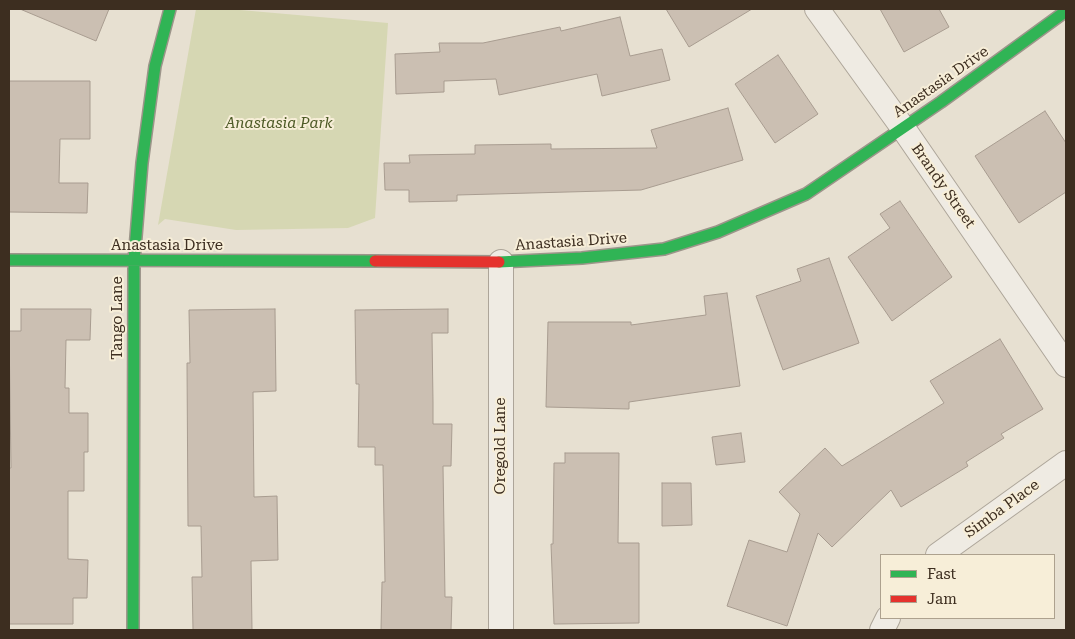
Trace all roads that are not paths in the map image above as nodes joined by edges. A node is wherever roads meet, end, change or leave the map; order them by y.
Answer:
1 (170, 9) edge
2 (817, 9) edge
3 (1066, 10) edge
4 (902, 128) junction
5 (9, 260) edge
6 (134, 261) junction
7 (501, 262) junction
8 (1066, 365) edge
9 (1066, 463) edge
10 (939, 554) edge
11 (133, 630) edge
12 (501, 630) edge

1 - 6 street, Tango Lane
2 - 4 street, Brandy Street
3 - 4 street, Anastasia Drive
4 - 7 street, Anastasia Drive
4 - 8 street, Brandy Street
5 - 6 street, Anastasia Drive
6 - 7 street, Anastasia Drive
6 - 11 street, Tango Lane
7 - 12 street, Oregold Lane
9 - 10 street, Simba Place

